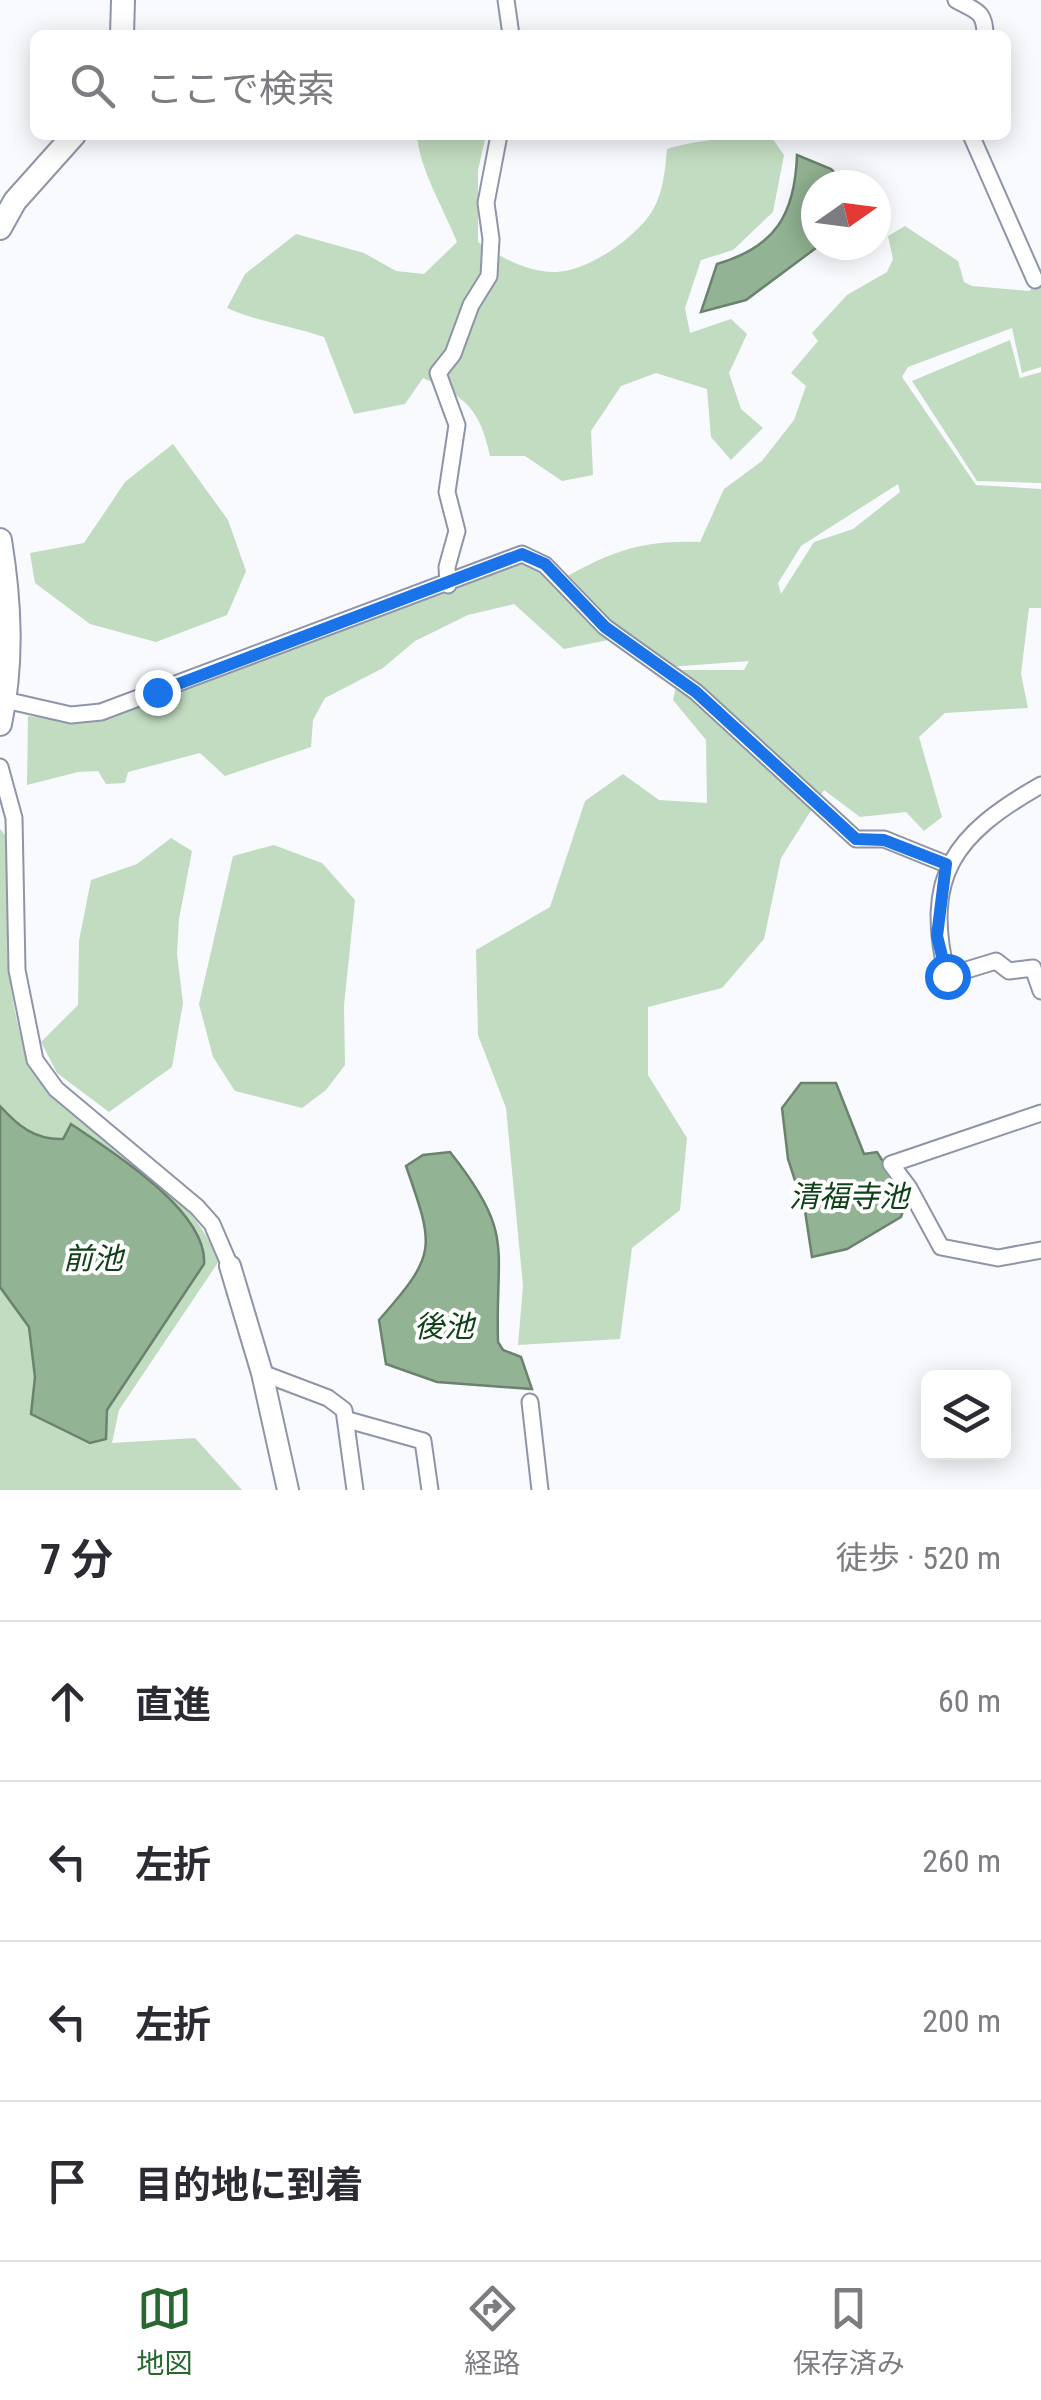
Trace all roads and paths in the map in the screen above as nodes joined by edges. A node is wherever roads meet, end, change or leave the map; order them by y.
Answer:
1 (123, 0) edge
2 (506, 0) edge
3 (956, 0) edge
4 (122, 30) edge
5 (510, 30) edge
6 (985, 30) edge
7 (69, 140) edge
8 (499, 140) edge
9 (973, 140) edge
10 (0, 228) edge
11 (1035, 280) dead end
12 (0, 540) edge
13 (448, 584) junction
14 (5, 700) junction
15 (0, 724) edge
16 (0, 766) edge
17 (1041, 785) edge
18 (946, 864) junction
19 (1041, 991) edge
20 (1041, 1113) edge
21 (1041, 1250) edge
22 (230, 1266) joint
23 (262, 1374) junction
24 (530, 1402) dead end
25 (348, 1420) junction
26 (288, 1490) edge
27 (355, 1490) edge
28 (430, 1490) edge
29 (540, 1490) edge

1 - 4 main road
2 - 5 street
3 - 6 street
7 - 10 main road
8 - 13 street
9 - 11 street
12 - 14 main road
13 - 14 street
13 - 18 street
14 - 15 main road
16 - 22 street
17 - 18 street
18 - 19 street
20 - 21 street
22 - 23 street
23 - 25 street
23 - 26 street
24 - 29 street
25 - 27 street
25 - 28 street

